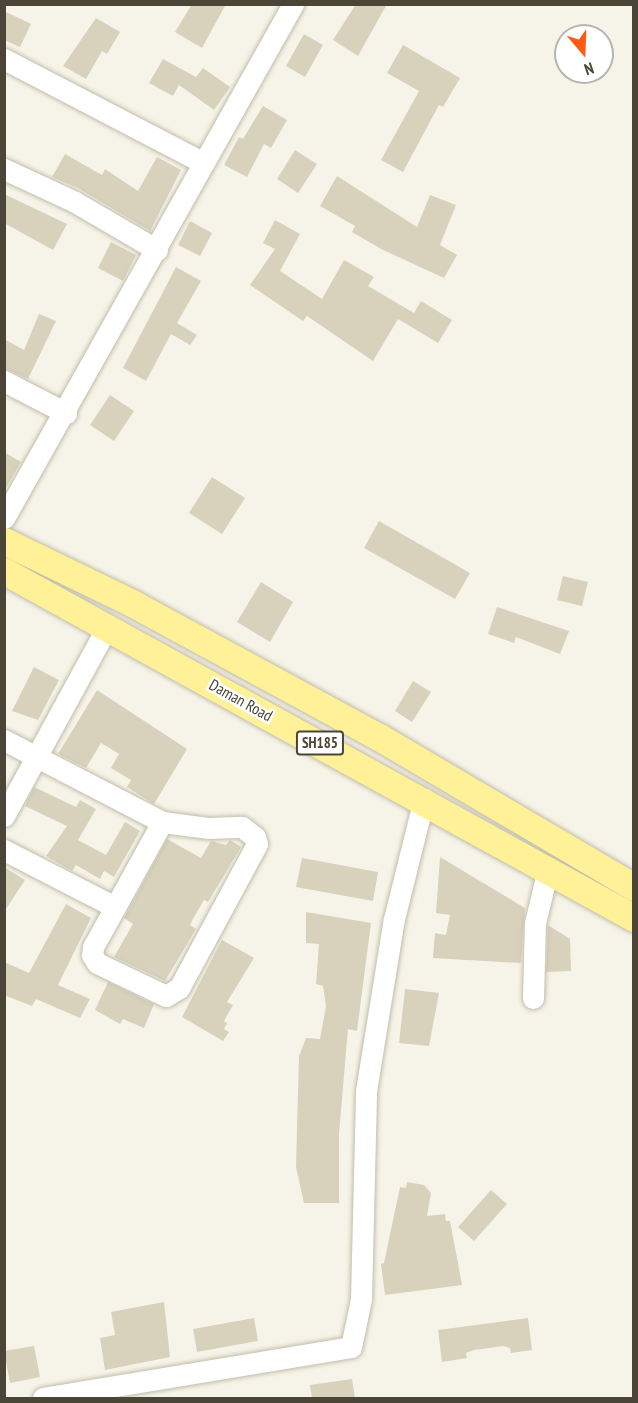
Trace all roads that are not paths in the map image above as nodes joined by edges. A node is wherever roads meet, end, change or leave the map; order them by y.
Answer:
1 (293, 4) edge
2 (4, 59) edge
3 (204, 164) junction
4 (4, 169) edge
5 (157, 250) junction
6 (4, 381) edge
7 (66, 412) junction
8 (4, 518) edge
9 (4, 541) edge
10 (4, 571) edge
11 (107, 627) junction
12 (4, 740) edge
13 (36, 757) junction
14 (424, 799) junction
15 (4, 816) edge
16 (162, 822) junction
17 (4, 850) edge
18 (548, 869) junction
19 (633, 887) edge
20 (115, 907) junction
21 (633, 918) edge
22 (533, 998) dead end
23 (43, 1398) edge

1 - 3 street
2 - 3 street
3 - 5 street
4 - 5 street
5 - 7 street
6 - 7 street
7 - 8 street
9 - 19 main road
10 - 11 main road, Daman Road / SH185
11 - 13 street
11 - 14 main road, Daman Road / SH185
12 - 13 street
13 - 15 street
13 - 16 street
14 - 18 main road, Daman Road / SH185
14 - 23 street
16 - 20 street
16 - 20 street
17 - 20 street
18 - 21 main road, Daman Road / SH185
18 - 22 street

